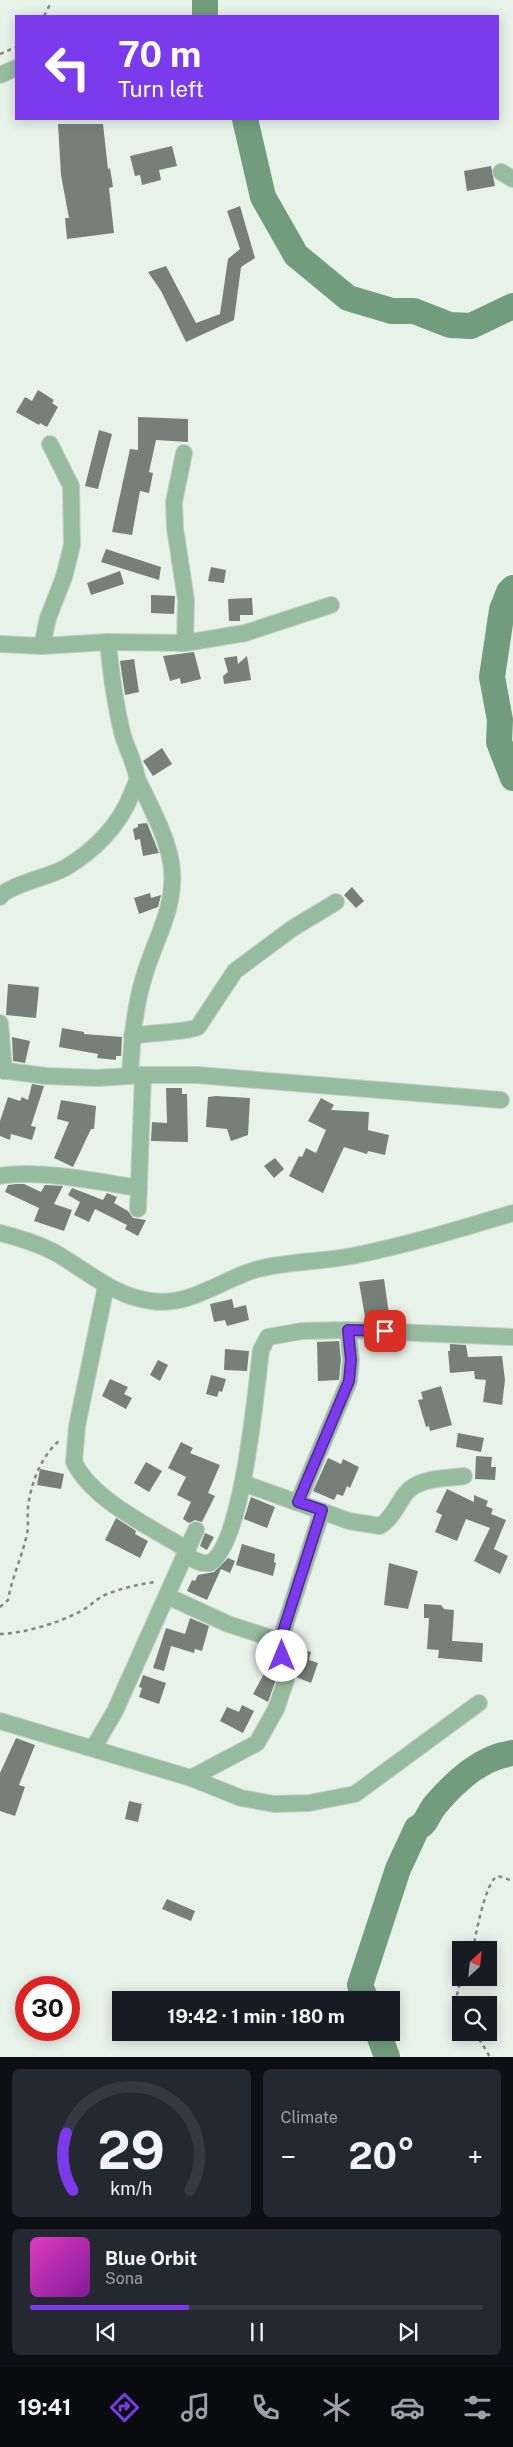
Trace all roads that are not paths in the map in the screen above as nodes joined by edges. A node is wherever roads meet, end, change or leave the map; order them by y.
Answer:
1 (15, 68) edge
2 (0, 74) edge
3 (50, 444) dead end
4 (184, 453) dead end
5 (331, 604) dead end
6 (108, 642) junction
7 (0, 644) edge
8 (185, 644) junction
9 (42, 646) junction
10 (137, 778) junction
11 (0, 897) edge
12 (336, 902) dead end
13 (0, 1023) edge
14 (132, 1036) junction
15 (2, 1071) edge
16 (136, 1075) junction
17 (501, 1100) dead end
18 (0, 1176) edge
19 (139, 1188) junction
20 (138, 1209) dead end
21 (513, 1212) edge
22 (0, 1233) edge
23 (106, 1286) junction
24 (348, 1330) junction
25 (513, 1337) edge
26 (464, 1476) dead end
27 (243, 1483) junction
28 (298, 1502) junction
29 (322, 1510) junction
30 (196, 1530) dead end
31 (186, 1553) junction
32 (168, 1596) junction
33 (280, 1641) junction
34 (479, 1703) dead end
35 (0, 1721) edge
36 (94, 1747) junction
37 (191, 1778) junction

1 - 2 street
3 - 9 street
4 - 8 street
5 - 8 street
6 - 8 street
6 - 9 street
6 - 10 street
7 - 9 street
10 - 11 street
10 - 14 street
12 - 14 street
13 - 15 street
14 - 16 street
15 - 16 street
16 - 17 street
16 - 19 street
18 - 19 street
19 - 20 street
21 - 23 street
22 - 23 street
23 - 31 street
24 - 25 street
24 - 27 street
24 - 28 street
26 - 29 street
27 - 28 street
27 - 31 street
28 - 29 street
29 - 33 street
30 - 31 street
31 - 32 street
32 - 33 street
32 - 36 street
33 - 37 street
34 - 37 street
35 - 36 street
36 - 37 street

